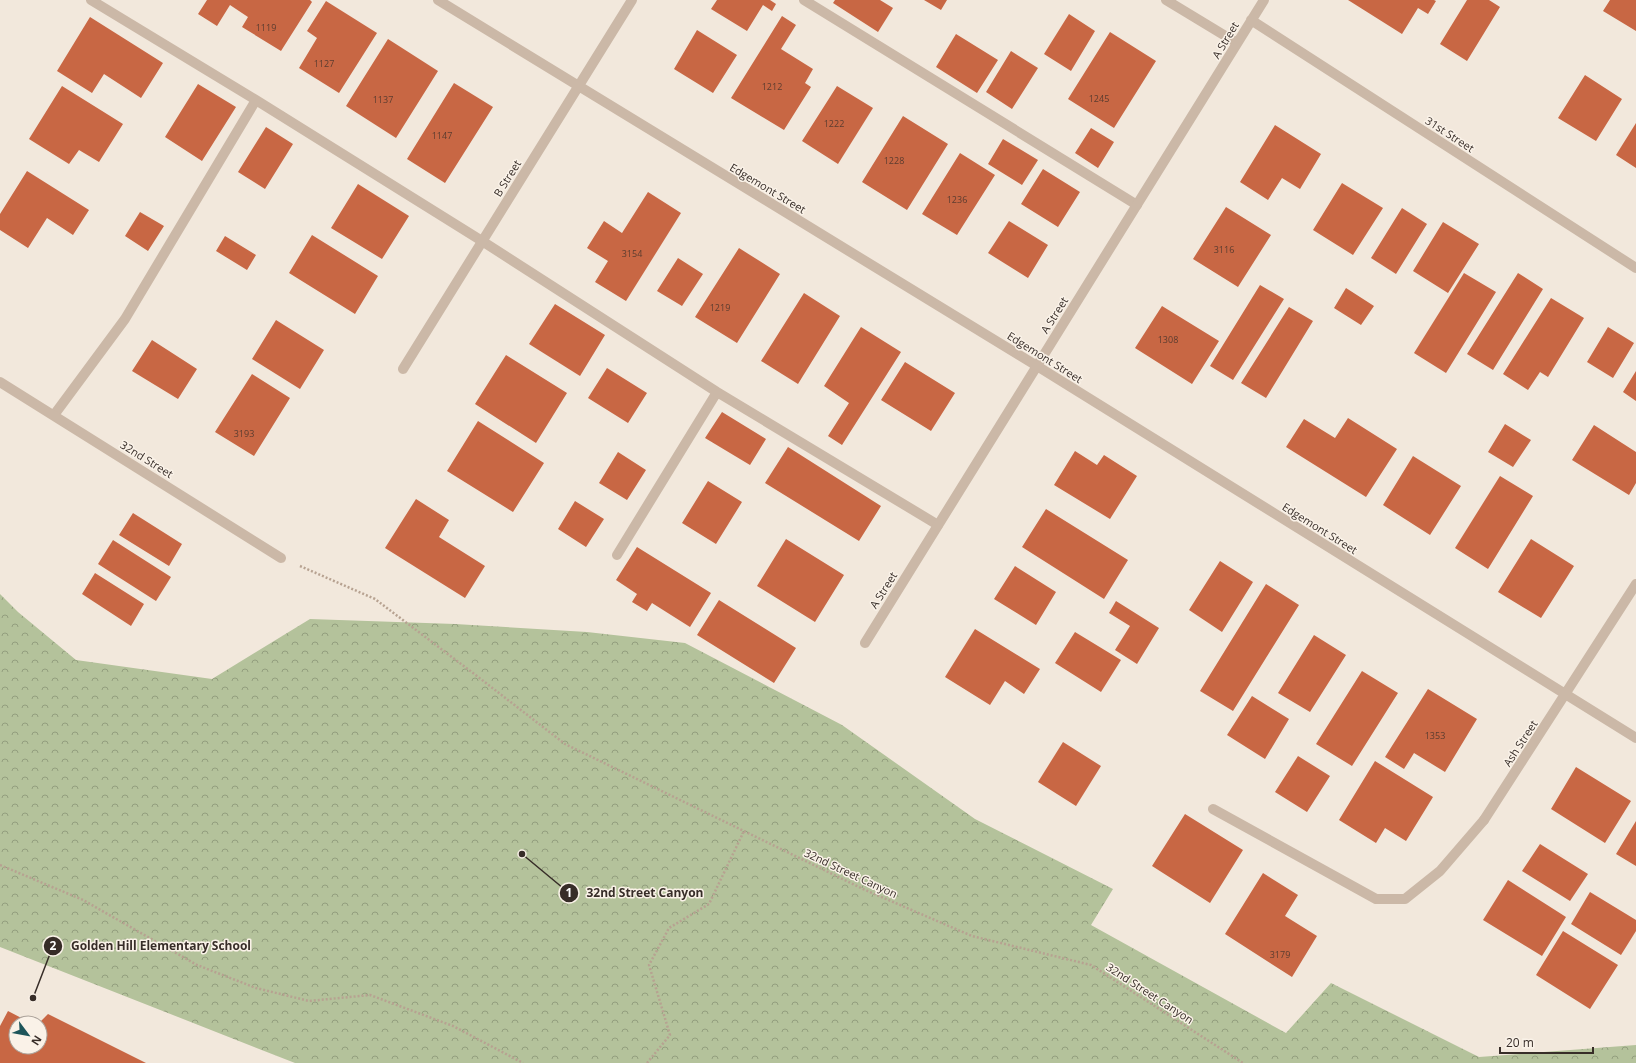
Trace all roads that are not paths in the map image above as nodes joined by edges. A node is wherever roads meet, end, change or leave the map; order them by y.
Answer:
1 (91, 0) edge
2 (438, 0) edge
3 (632, 0) edge
4 (804, 0) edge
5 (1166, 0) edge
6 (1264, 0) edge
7 (1251, 20) junction
8 (1237, 43) junction
9 (578, 87) junction
10 (256, 100) junction
11 (1137, 205) junction
12 (482, 241) junction
13 (1636, 268) edge
14 (1037, 366) junction
15 (403, 369) dead end
16 (0, 382) edge
17 (717, 392) junction
18 (54, 415) junction
19 (938, 525) junction
20 (617, 555) dead end
21 (281, 558) road end
22 (1636, 584) edge
23 (865, 643) dead end
24 (1564, 695) junction
25 (1636, 738) edge
26 (1213, 809) dead end

1 - 10 street
2 - 9 street, Edgemont Street
3 - 9 street, B Street
4 - 11 street
5 - 8 street
6 - 7 street, A Street
7 - 8 street, A Street
7 - 13 street, 31st Street
8 - 11 street, A Street
9 - 12 street, B Street
9 - 14 street, Edgemont Street
10 - 12 street
10 - 18 street
11 - 14 street, A Street
12 - 15 street, B Street
12 - 17 street
14 - 19 street, A Street
14 - 24 street, Edgemont Street
16 - 18 street, 32nd Street
17 - 19 street
17 - 20 street
18 - 21 street, 32nd Street
19 - 23 street, A Street
22 - 24 street, Ash Street
24 - 25 street, Edgemont Street
24 - 26 street, Ash Street

